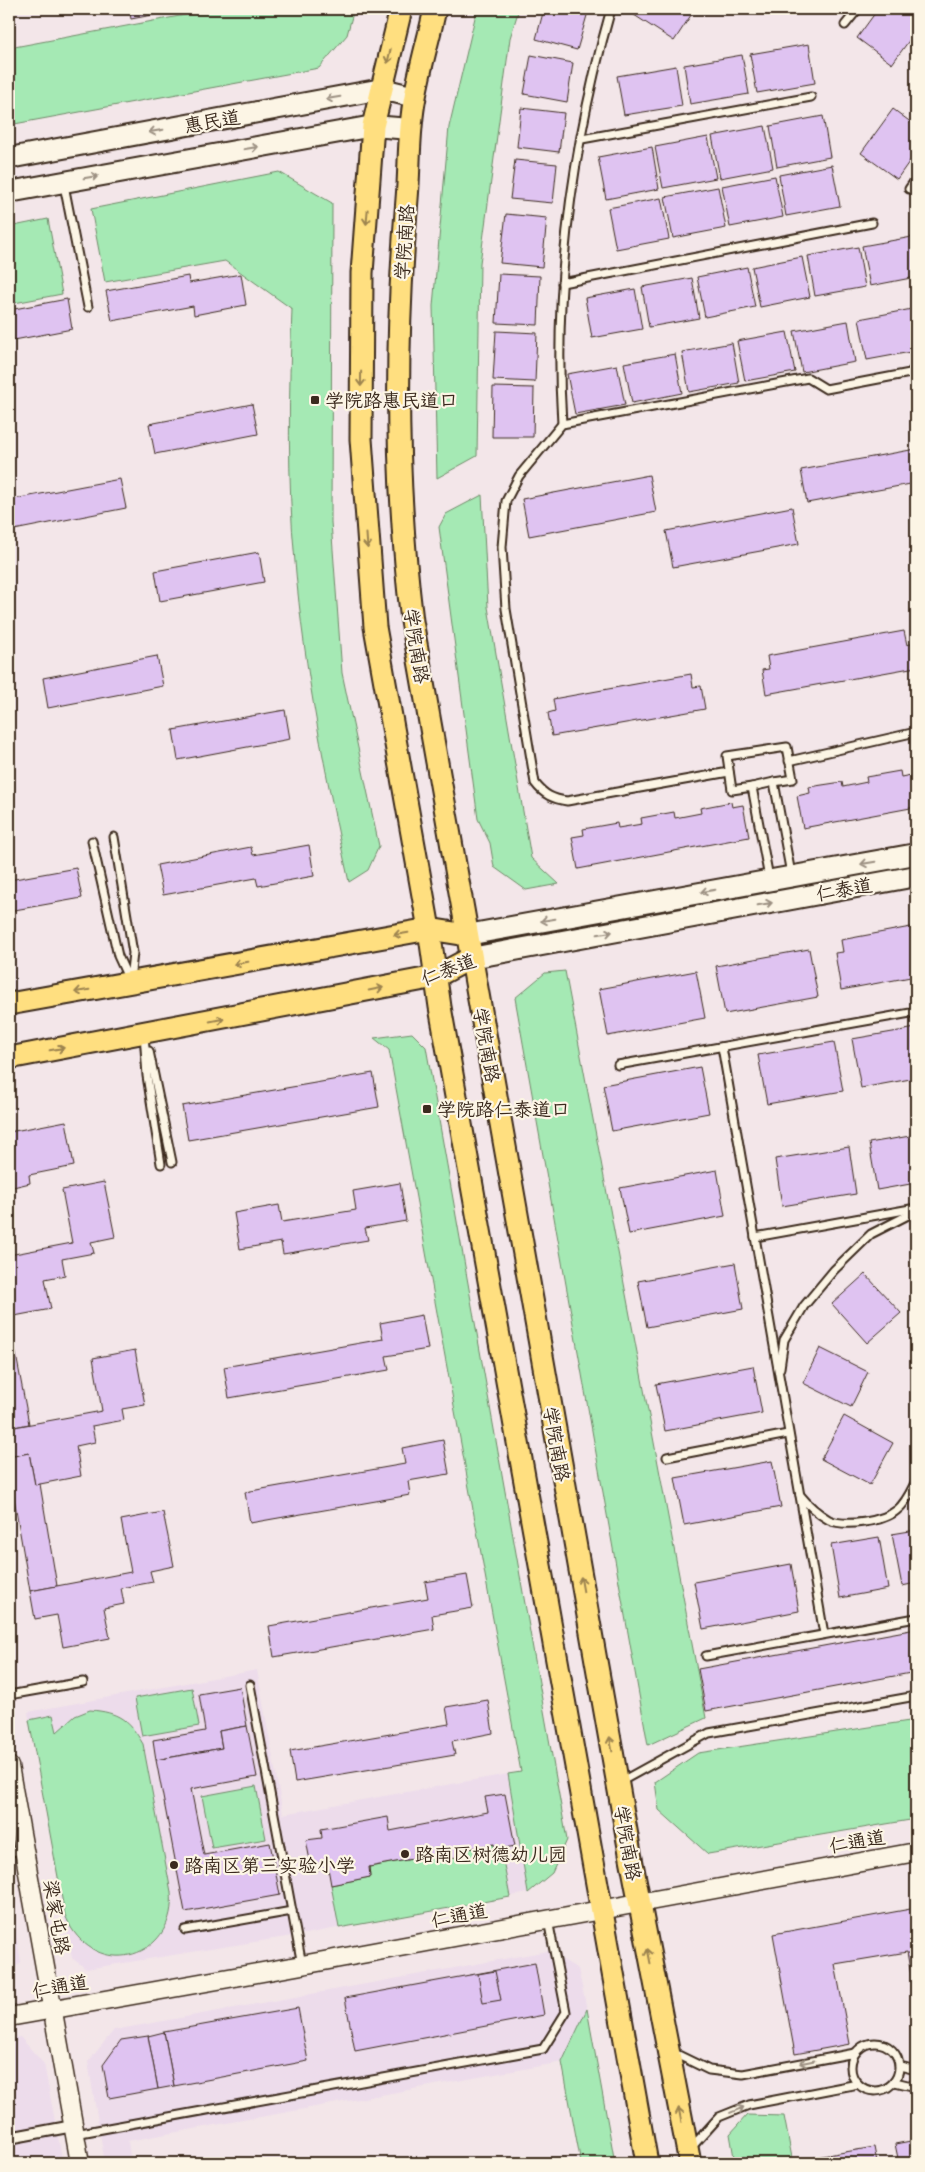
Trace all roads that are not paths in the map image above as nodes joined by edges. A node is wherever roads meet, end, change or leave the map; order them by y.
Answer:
1 (400, 9) edge
2 (436, 9) edge
3 (611, 9) edge
4 (858, 9) edge
5 (845, 25) dead end
6 (382, 89) junction
7 (811, 97) dead end
8 (415, 98) junction
9 (373, 126) junction
10 (410, 129) junction
11 (582, 139) junction
12 (9, 158) edge
13 (916, 179) edge
14 (63, 182) junction
15 (909, 189) dead end
16 (9, 192) edge
17 (872, 223) dead end
18 (562, 284) junction
19 (88, 306) dead end
20 (916, 366) edge
21 (562, 424) junction
22 (916, 732) edge
23 (790, 761) junction
24 (729, 772) junction
25 (774, 782) junction
26 (752, 787) junction
27 (114, 837) dead end
28 (92, 841) dead end
29 (916, 854) edge
30 (916, 876) edge
31 (791, 877) junction
32 (770, 880) junction
33 (429, 929) junction
34 (467, 935) junction
35 (471, 958) junction
36 (435, 978) junction
37 (130, 982) junction
38 (9, 1004) edge
39 (916, 1012) edge
40 (144, 1034) junction
41 (722, 1047) junction
42 (9, 1058) edge
43 (618, 1065) dead end
44 (172, 1162) dead end
45 (162, 1164) dead end
46 (916, 1210) edge
47 (755, 1237) junction
48 (779, 1376) junction
49 (788, 1434) junction
50 (667, 1456) dead end
51 (916, 1481) edge
52 (799, 1494) junction
53 (916, 1618) edge
54 (824, 1634) junction
55 (706, 1656) dead end
56 (83, 1682) dead end
57 (250, 1685) dead end
58 (9, 1695) edge
59 (916, 1696) edge
60 (9, 1766) edge
61 (618, 1784) junction
62 (16, 1851) edge
63 (916, 1852) edge
64 (639, 1903) junction
65 (601, 1910) junction
66 (292, 1911) junction
67 (548, 1920) junction
68 (185, 1930) dead end
69 (302, 1965) junction
70 (52, 2009) junction
71 (9, 2017) edge
72 (667, 2049) junction
73 (855, 2053) junction
74 (900, 2066) junction
75 (916, 2070) edge
76 (895, 2082) junction
77 (858, 2084) junction
78 (916, 2087) edge
79 (74, 2130) junction
80 (9, 2138) edge
81 (689, 2158) edge
82 (80, 2163) edge
83 (647, 2163) edge

1 -> 6 main road, 学院南路
2 - 8 main road, 学院南路
3 - 11 lane
4 - 5 lane
6 - 8 main road, 惠民道
6 - 9 main road, 学院南路
6 -> 12 main road, 惠民道
7 - 11 lane
8 - 10 main road, 学院南路
9 - 10 main road, 惠民道
14 -> 9 main road, 惠民道
9 -> 33 main road, 学院南路
10 - 34 main road, 学院南路
11 - 18 lane
13 - 15 lane
14 - 16 main road, 惠民道
14 - 19 lane
17 - 18 lane
18 - 21 lane
20 - 21 lane
21 - 24 lane
22 - 23 lane
23 - 24 lane
23 - 25 lane
24 - 26 lane
25 - 26 lane
25 - 31 lane
26 - 32 lane
27 - 37 lane
28 - 37 lane
29 -> 31 main road, 仁泰道
35 -> 30 main road, 仁泰道
31 - 32 main road, 仁泰道
32 -> 34 main road, 仁泰道
33 - 34 main road, 仁泰道
33 - 36 main road, 学院南路
33 -> 37 main road, 仁泰道
34 - 35 main road, 学院南路
35 - 36 main road, 仁泰道
61 -> 35 main road, 学院南路
40 -> 36 main road, 仁泰道
36 - 65 main road, 学院南路
37 -> 38 main road, 仁泰道
39 - 41 lane
42 -> 40 main road, 仁泰道
40 - 44 lane
40 - 45 lane
41 - 43 lane
41 - 47 lane
46 - 47 lane
46 - 48 lane
47 - 48 lane
48 - 49 lane
49 - 50 lane
49 - 52 lane
51 - 52 lane
52 - 54 lane
53 - 54 lane
54 - 55 lane
56 - 58 lane
57 - 66 lane
59 - 61 lane
60 - 62 street, 梁家屯路
61 - 64 main road, 学院南路
62 - 70 street, 梁家屯路
63 - 64 street, 仁通道
64 - 65 street, 仁通道
72 -> 64 main road, 学院南路
65 - 67 street, 仁通道
65 - 83 main road, 学院南路
66 - 68 lane
66 - 69 lane
67 - 69 street, 仁通道
67 - 79 lane
69 - 70 street, 仁通道
70 - 71 street, 仁通道
70 - 79 street, 梁家屯路
73 -> 72 lane
81 -> 72 main road, 学院南路
73 - 74 lane
73 - 77 lane
74 - 75 lane
74 - 76 lane
76 - 77 lane
76 - 78 lane
81 -> 77 lane
79 - 80 street
79 - 82 street, 梁家屯路

